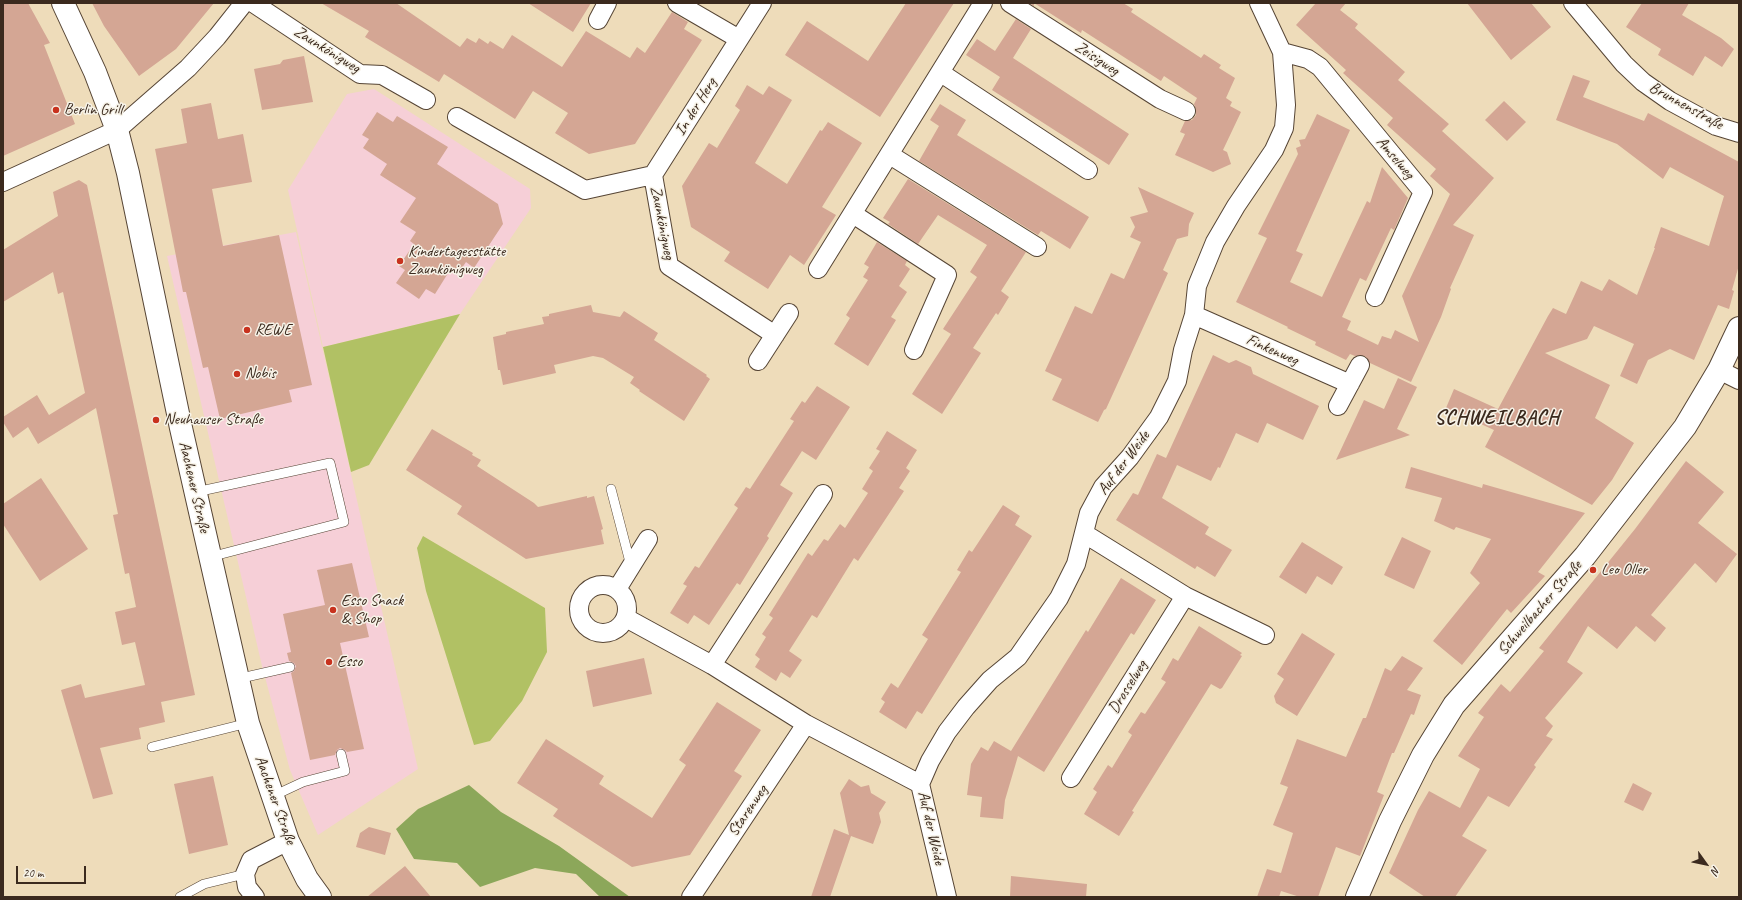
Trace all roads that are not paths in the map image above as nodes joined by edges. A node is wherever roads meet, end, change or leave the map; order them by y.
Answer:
1 (63, 3) edge
2 (244, 3) edge
3 (253, 3) edge
4 (607, 3) edge
5 (677, 3) edge
6 (762, 3) edge
7 (983, 3) edge
8 (1010, 3) edge
9 (1573, 3) edge
10 (1262, 4) edge
11 (598, 20) dead end
12 (739, 39) junction
13 (1282, 52) junction
14 (941, 73) junction
15 (426, 100) dead end
16 (1186, 111) dead end
17 (457, 117) dead end
18 (117, 130) junction
19 (1739, 133) edge
20 (890, 155) junction
21 (1088, 170) dead end
22 (653, 175) junction
23 (3, 182) edge
24 (853, 214) junction
25 (1037, 247) dead end
26 (818, 269) dead end
27 (1375, 297) dead end
28 (789, 313) dead end
29 (1194, 315) junction
30 (1739, 328) edge
31 (775, 335) junction
32 (914, 350) dead end
33 (758, 361) dead end
34 (1360, 365) dead end
35 (1719, 370) junction
36 (1739, 380) edge
37 (1350, 384) junction
38 (1338, 406) dead end
39 (611, 488) dead end
40 (196, 492) junction
41 (823, 494) dead end
42 (1085, 534) junction
43 (648, 539) dead end
44 (210, 557) junction
45 (631, 566) junction
46 (617, 589) junction
47 (1185, 596) junction
48 (626, 618) junction
49 (1265, 635) dead end
50 (712, 665) junction
51 (290, 667) dead end
52 (237, 679) junction
53 (248, 723) junction
54 (806, 724) junction
55 (152, 747) dead end
56 (341, 754) dead end
57 (1071, 778) dead end
58 (920, 784) junction
59 (272, 797) junction
60 (288, 841) junction
61 (244, 874) junction
62 (180, 897) edge
63 (255, 897) edge
64 (320, 897) edge
65 (691, 897) edge
66 (946, 897) edge
67 (1357, 897) edge

1 - 18 main road, Aachener Straße
2 - 18 street
3 - 15 street, Zaunkönigweg
4 - 11 street
5 - 12 street
6 - 12 street, In der Herg
7 - 14 street
8 - 16 street, Zeisigweg
9 - 19 street, Brunnenstraße
10 - 13 street, Auf der Weide
12 - 22 street, In der Herg
13 - 27 street, Amselweg
13 - 29 street, Auf der Weide
14 - 20 street
14 - 21 street
17 - 22 street, Zaunkönigweg
18 - 23 street
18 - 40 main road, Aachener Straße
20 - 24 street
20 - 25 street
22 - 31 street, Zaunkönigweg
24 - 26 street
24 - 32 street
28 - 31 street
29 - 37 street, Finkenweg
29 - 42 street, Auf der Weide
30 - 35 main road, Schweilbacher Straße
31 - 33 street
34 - 37 street
35 - 36 street
35 - 67 main road, Schweilbacher Straße
37 - 38 street
39 - 45 lane
40 - 44 main road, Aachener Straße
40 - 44 lane
41 - 50 street
42 - 47 street
42 - 58 street, Auf der Weide
43 - 45 street
44 - 52 main road, Aachener Straße
45 - 46 street
46 - 48 street
46 - 48 street
47 - 49 street
47 - 57 street, Drosselweg
48 - 50 street
50 - 54 street
51 - 52 lane
52 - 53 main road, Aachener Straße
53 - 55 lane
53 - 59 main road, Aachener Straße
54 - 58 street
54 - 65 street, Starenweg
56 - 59 lane
58 - 66 street, Auf der Weide
59 - 60 main road, Aachener Straße
60 - 61 street
60 - 64 main road, Aachener Straße
61 - 62 lane
61 - 63 street

